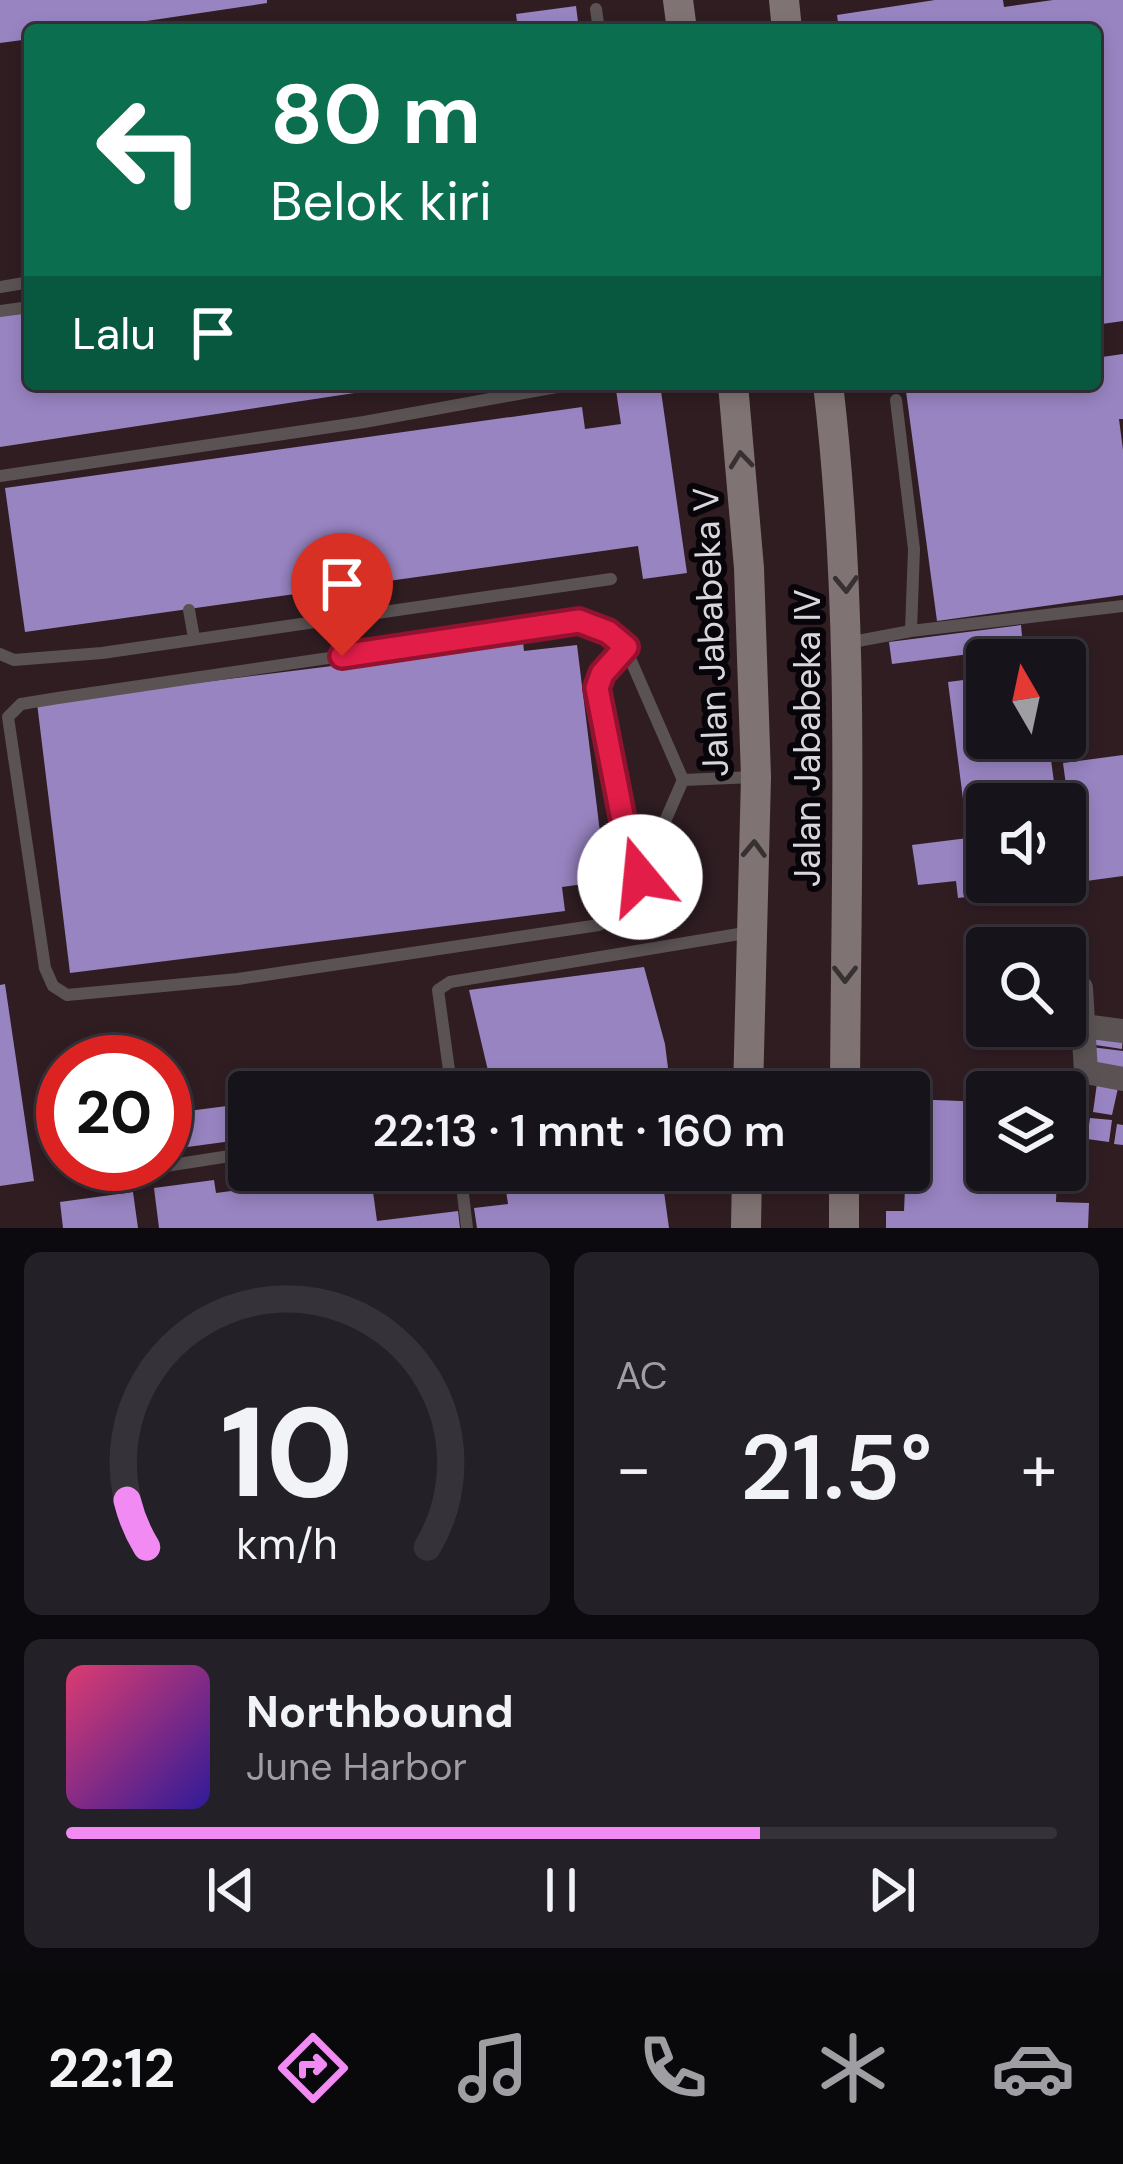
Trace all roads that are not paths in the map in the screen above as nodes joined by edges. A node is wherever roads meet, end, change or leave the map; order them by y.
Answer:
1 (596, 9) dead end
2 (598, 24) edge
3 (510, 390) edge
4 (734, 390) edge
5 (829, 390) edge
6 (896, 400) dead end
7 (0, 476) edge
8 (610, 579) dead end
9 (1123, 606) edge
10 (189, 610) dead end
11 (911, 631) junction
12 (194, 638) junction
13 (847, 644) junction
14 (626, 647) junction
15 (0, 655) edge
16 (756, 777) junction
17 (683, 780) junction
18 (640, 877) junction
19 (751, 932) junction
20 (1086, 1026) edge
21 (1123, 1030) edge
22 (1084, 1047) edge
23 (449, 1071) edge
24 (748, 1071) edge
25 (845, 1071) edge
26 (1123, 1079) edge
27 (228, 1156) edge
28 (192, 1162) edge
29 (463, 1191) edge
30 (747, 1191) edge
31 (844, 1191) edge
32 (467, 1228) edge
33 (746, 1228) edge
34 (844, 1228) edge

1 - 2 lane
3 - 7 lane
16 -> 4 street, Jalan Jababeka V
5 -> 13 street, Jalan Jababeka IV
6 - 11 lane
8 - 12 lane
9 - 11 lane
10 - 12 lane
11 - 13 lane
12 - 15 lane
13 -> 25 street, Jalan Jababeka IV
14 - 17 lane
14 - 18 lane
14 - 18 lane
16 - 17 lane
19 -> 16 street, Jalan Jababeka V
17 - 18 lane
19 - 23 lane
19 - 24 street, Jalan Jababeka V
20 - 21 street
22 - 26 street
27 - 28 lane
29 - 32 lane
30 - 33 street
31 - 34 street

